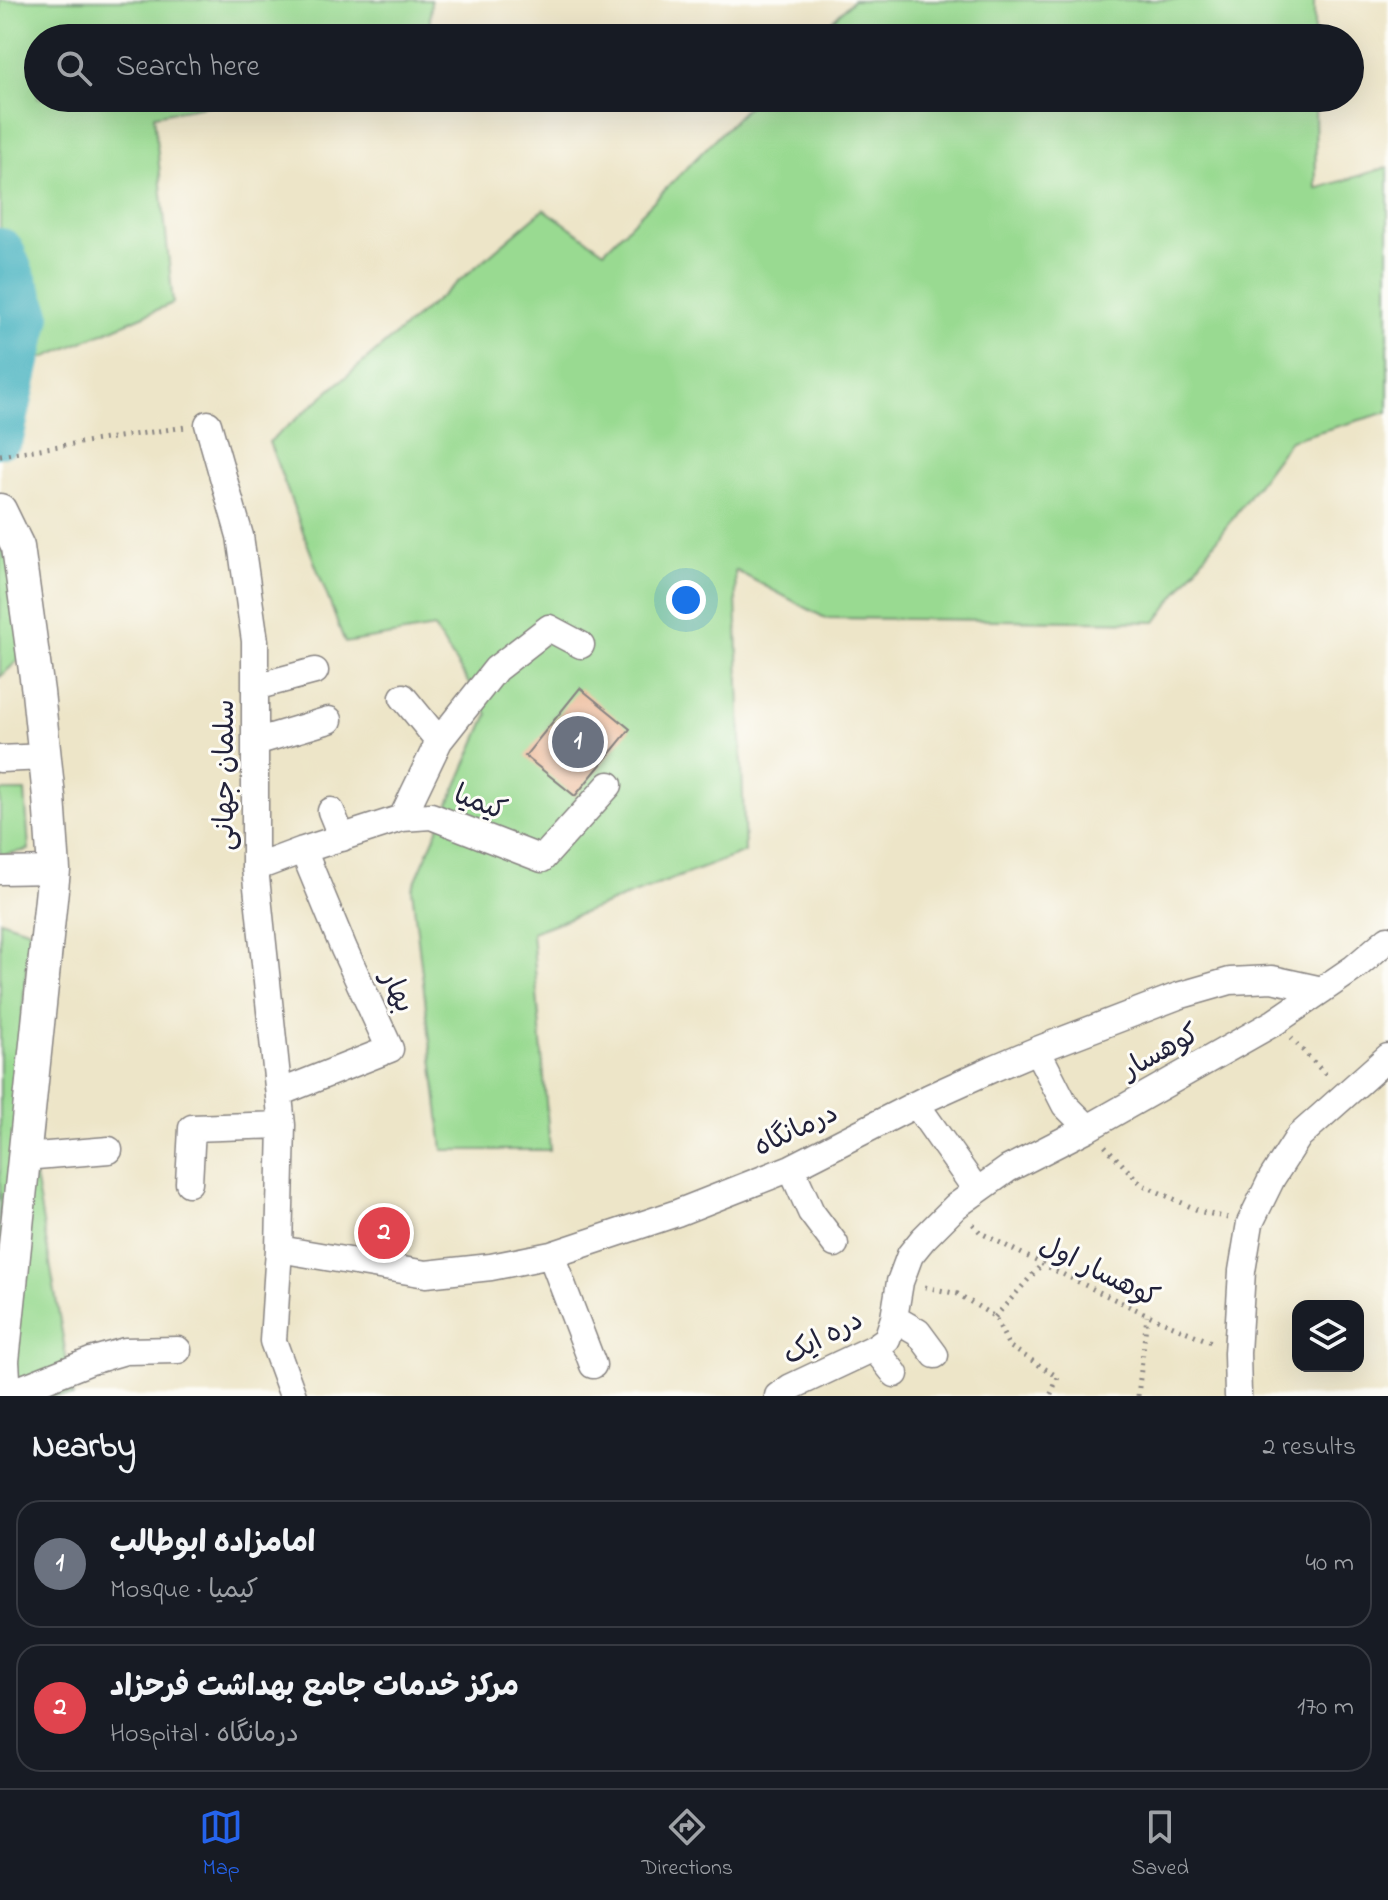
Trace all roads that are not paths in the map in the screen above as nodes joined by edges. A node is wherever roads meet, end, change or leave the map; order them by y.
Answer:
1 (208, 424) road end
2 (0, 510) edge
3 (581, 645) dead end
4 (315, 671) dead end
5 (255, 687) junction
6 (403, 697) dead end
7 (329, 720) dead end
8 (439, 741) junction
9 (255, 742) junction
10 (45, 757) junction
11 (0, 759) edge
12 (609, 785) dead end
13 (331, 811) dead end
14 (402, 818) junction
15 (342, 838) junction
16 (303, 850) junction
17 (255, 868) junction
18 (54, 870) junction
19 (0, 871) edge
20 (1388, 939) edge
21 (1322, 990) junction
22 (1037, 1050) junction
23 (1388, 1057) edge
24 (279, 1093) junction
25 (916, 1104) junction
26 (282, 1125) junction
27 (1088, 1128) junction
28 (109, 1150) dead end
29 (24, 1157) junction
30 (791, 1168) junction
31 (189, 1183) dead end
32 (967, 1198) junction
33 (835, 1244) dead end
34 (279, 1249) junction
35 (551, 1255) junction
36 (894, 1318) junction
37 (874, 1348) junction
38 (178, 1350) dead end
39 (935, 1355) dead end
40 (593, 1365) dead end
41 (895, 1374) dead end
42 (5, 1396) edge
43 (293, 1396) edge
44 (778, 1396) edge
45 (1238, 1396) edge

1 - 5 street, سلمان جهانی
2 - 10 street
3 - 8 street
4 - 5 street
5 - 9 street, سلمان جهانی
6 - 8 street
7 - 9 street
8 - 14 street
9 - 17 street, سلمان جهانی
10 - 11 street
10 - 18 street
12 - 14 street, کیمیا
13 - 15 street
14 - 15 street, کیمیا
15 - 16 street, کیمیا
16 - 17 street, کیمیا
16 - 24 street, بهار
17 - 24 street, سلمان جهانی
18 - 19 street
18 - 29 street
20 - 21 street, کوهسار
21 - 22 street, درمانگاه
21 - 27 street, کوهسار
22 - 25 street, درمانگاه
22 - 27 street
23 - 45 street
24 - 26 street, سلمان جهانی
25 - 30 street, درمانگاه
25 - 32 street
26 - 31 street
26 - 34 street, سلمان جهانی
27 - 32 street, کوهسار
28 - 29 street
29 - 42 street
30 - 33 street
30 - 35 street, درمانگاه
32 - 36 street, دره ایک
34 - 35 street, درمانگاه
34 - 43 street, سلمان جهانی
35 - 40 street
36 - 37 street, دره ایک
36 - 39 street
37 - 41 street
37 - 44 street, دره ایک
38 - 42 street

